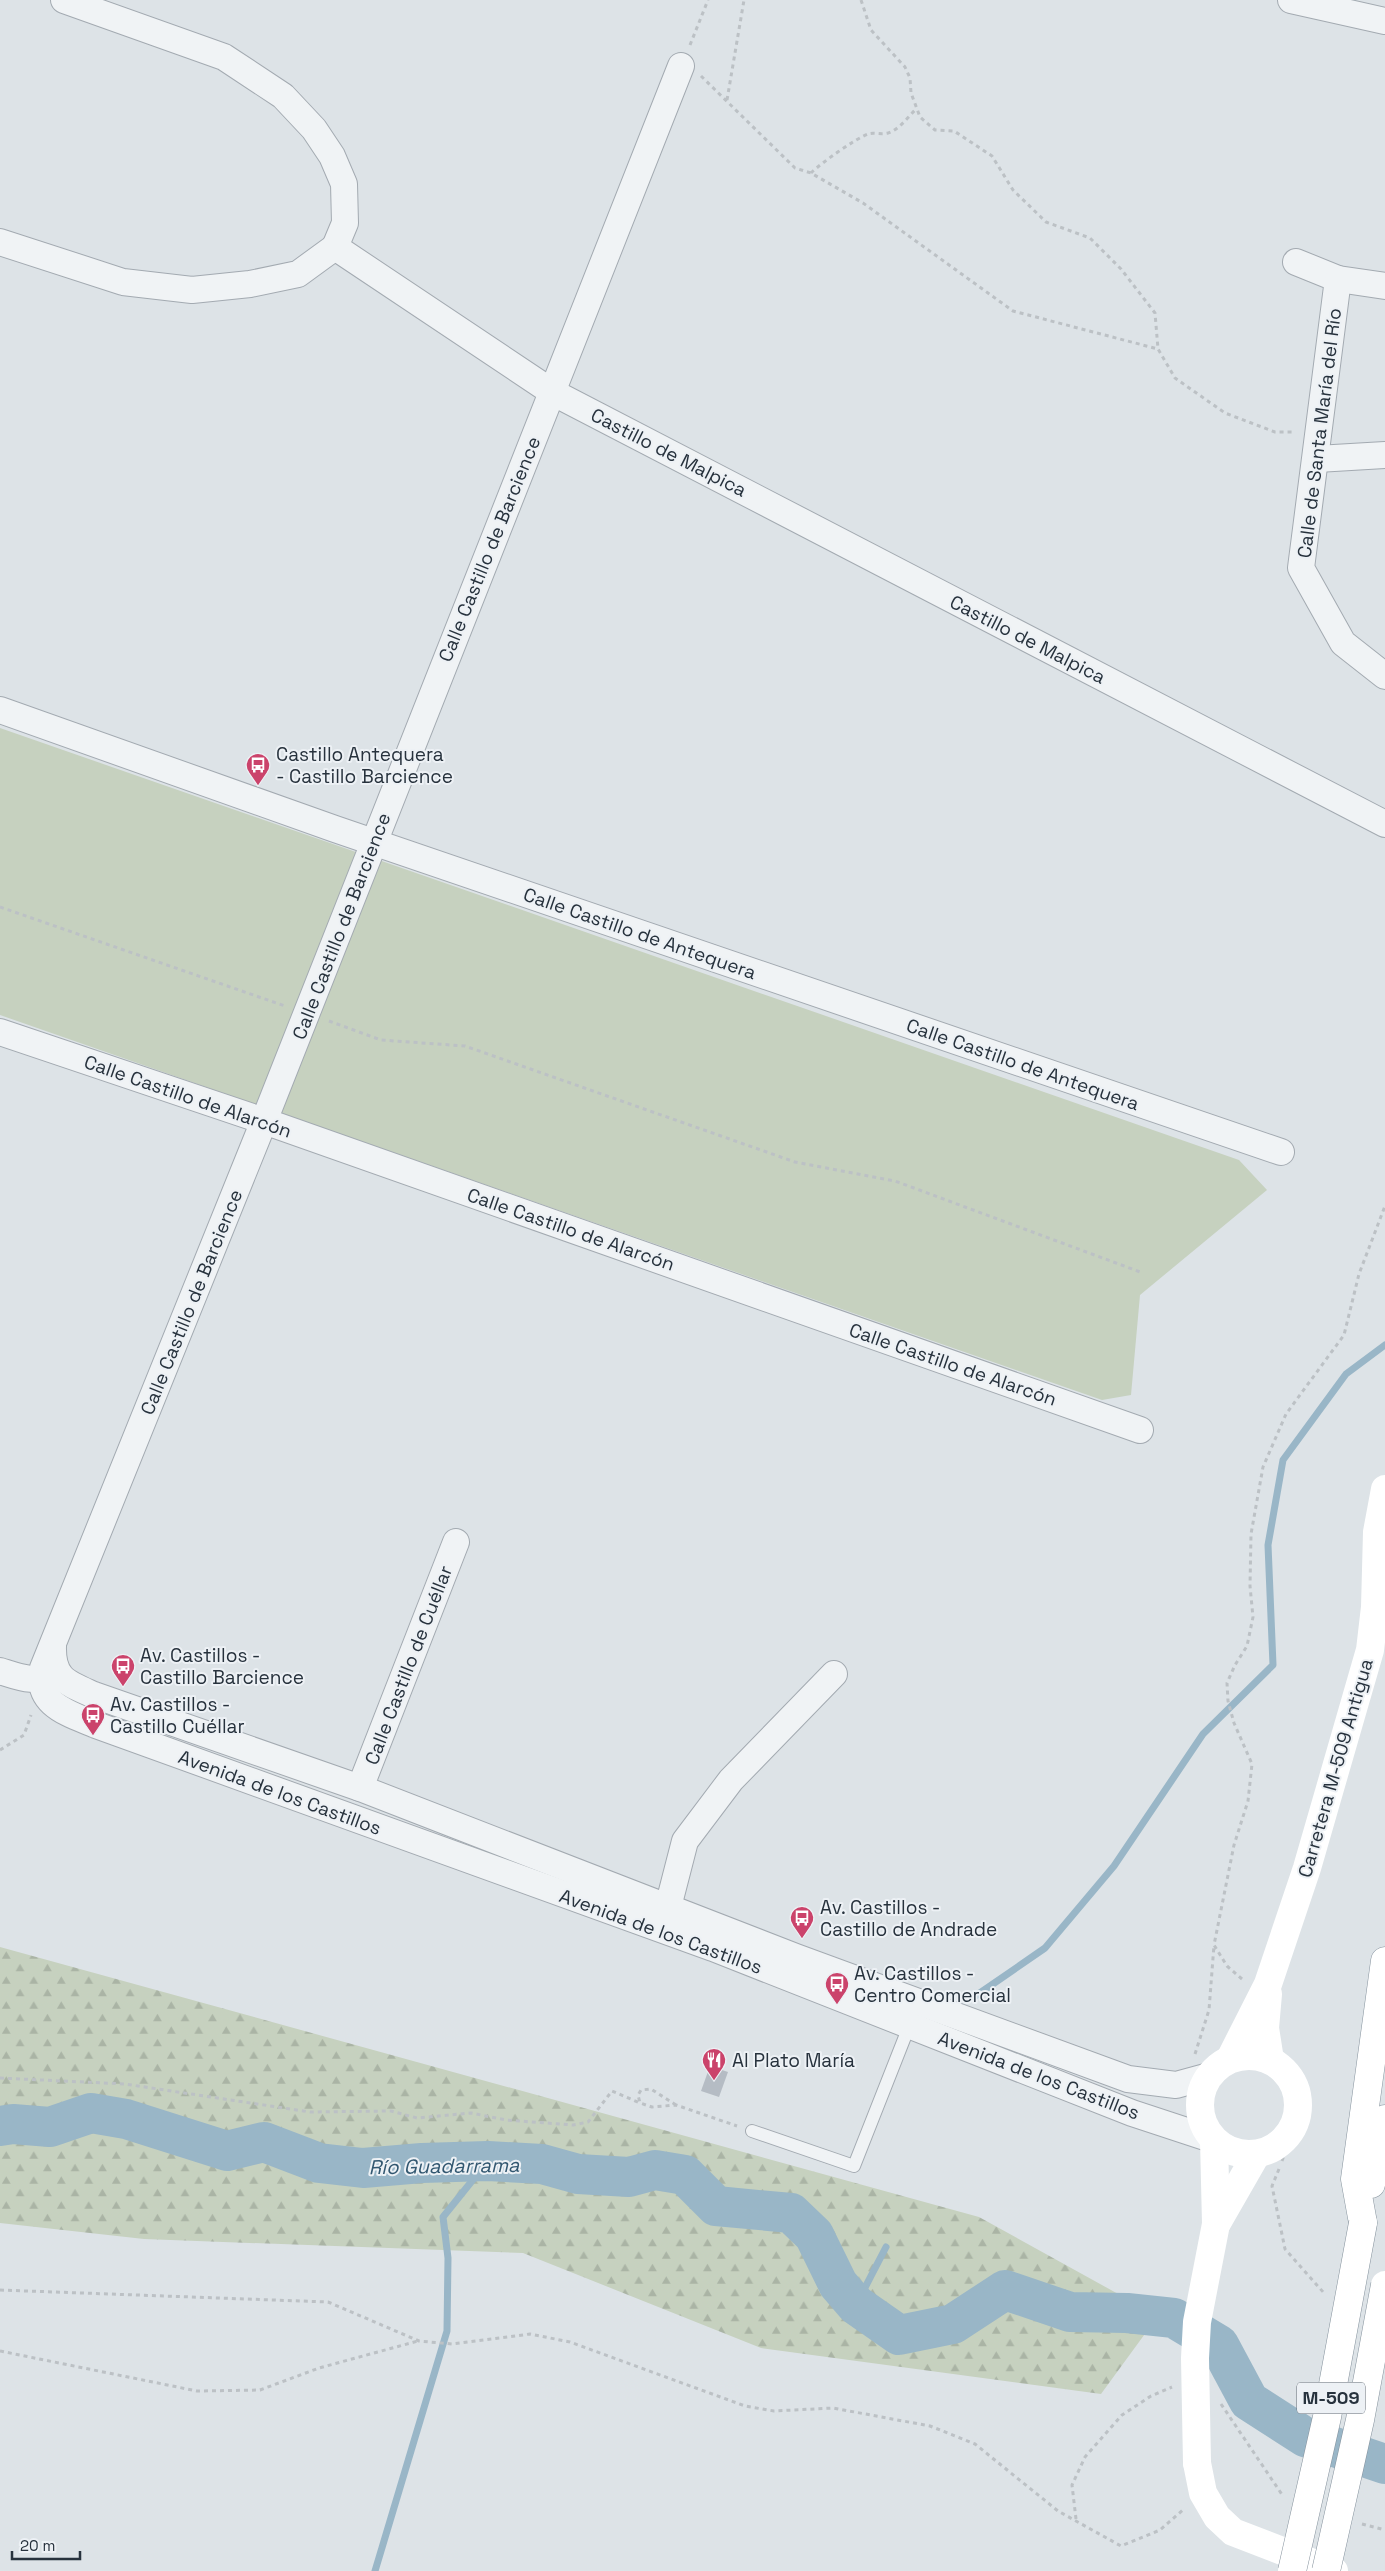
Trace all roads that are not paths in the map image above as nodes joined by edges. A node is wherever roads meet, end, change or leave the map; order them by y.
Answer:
1 (64, 0) edge
2 (1291, 0) edge
3 (1385, 21) edge
4 (682, 64) road end
5 (0, 242) edge
6 (335, 247) junction
7 (1296, 262) dead end
8 (1338, 280) junction
9 (1385, 286) edge
10 (552, 392) junction
11 (1385, 455) edge
12 (1316, 459) junction
13 (1385, 676) edge
14 (0, 710) edge
15 (1385, 824) edge
16 (373, 842) junction
17 (0, 1032) edge
18 (264, 1121) junction
19 (1281, 1152) dead end
20 (1140, 1430) dead end
21 (1385, 1489) edge
22 (456, 1542) dead end
23 (0, 1671) edge
24 (834, 1674) dead end
25 (49, 1676) junction
26 (360, 1788) junction
27 (668, 1907) junction
28 (1385, 1961) edge
29 (1268, 1984) junction
30 (910, 2024) junction
31 (1270, 2060) junction
32 (1209, 2072) junction
33 (1385, 2120) edge
34 (752, 2131) road end
35 (1214, 2140) junction
36 (1256, 2155) junction
37 (1363, 2223) junction
38 (1216, 2224) junction
39 (1385, 2285) edge
40 (1292, 2571) edge
41 (1326, 2571) edge
42 (1334, 2571) edge

1 - 6 street
2 - 3 street
4 - 10 street, Calle Castillo de Barcience
5 - 6 street
6 - 10 street, Castillo de Malpica
7 - 8 street
8 - 9 street
8 - 12 street, Calle de Santa María del Río
10 - 15 street, Castillo de Malpica
10 - 16 street, Calle Castillo de Barcience
11 - 12 street
12 - 13 street, Calle de Santa María del Río
14 - 16 street, Calle Castillo de Antequera
16 - 18 street, Calle Castillo de Barcience
16 - 19 street, Calle Castillo de Antequera
17 - 18 street, Calle Castillo de Alarcón
18 - 20 street, Calle Castillo de Alarcón
18 - 25 street, Calle Castillo de Barcience
21 - 29 main road, Carretera M-509 Antigua
22 - 26 street, Calle Castillo de Cuéllar
23 - 25 street
24 - 27 street
25 - 26 street, Avenida de los Castillos
25 - 30 street, Avenida de los Castillos
26 - 27 street, Avenida de los Castillos
27 - 32 street, Avenida de los Castillos
28 - 37 main road
29 - 31 main road, Carretera M-509 Antigua
29 - 32 main road, Carretera M-509 Antigua
30 - 34 lane
30 - 35 street, Avenida de los Castillos
31 - 32 main road
31 - 36 main road
32 - 35 main road
33 - 37 main road, M-509
35 - 36 main road
35 - 38 main road
36 - 38 main road
37 - 40 main road, M-509, bridge
38 - 42 main road, bridge
39 - 41 main road, M-509, bridge

